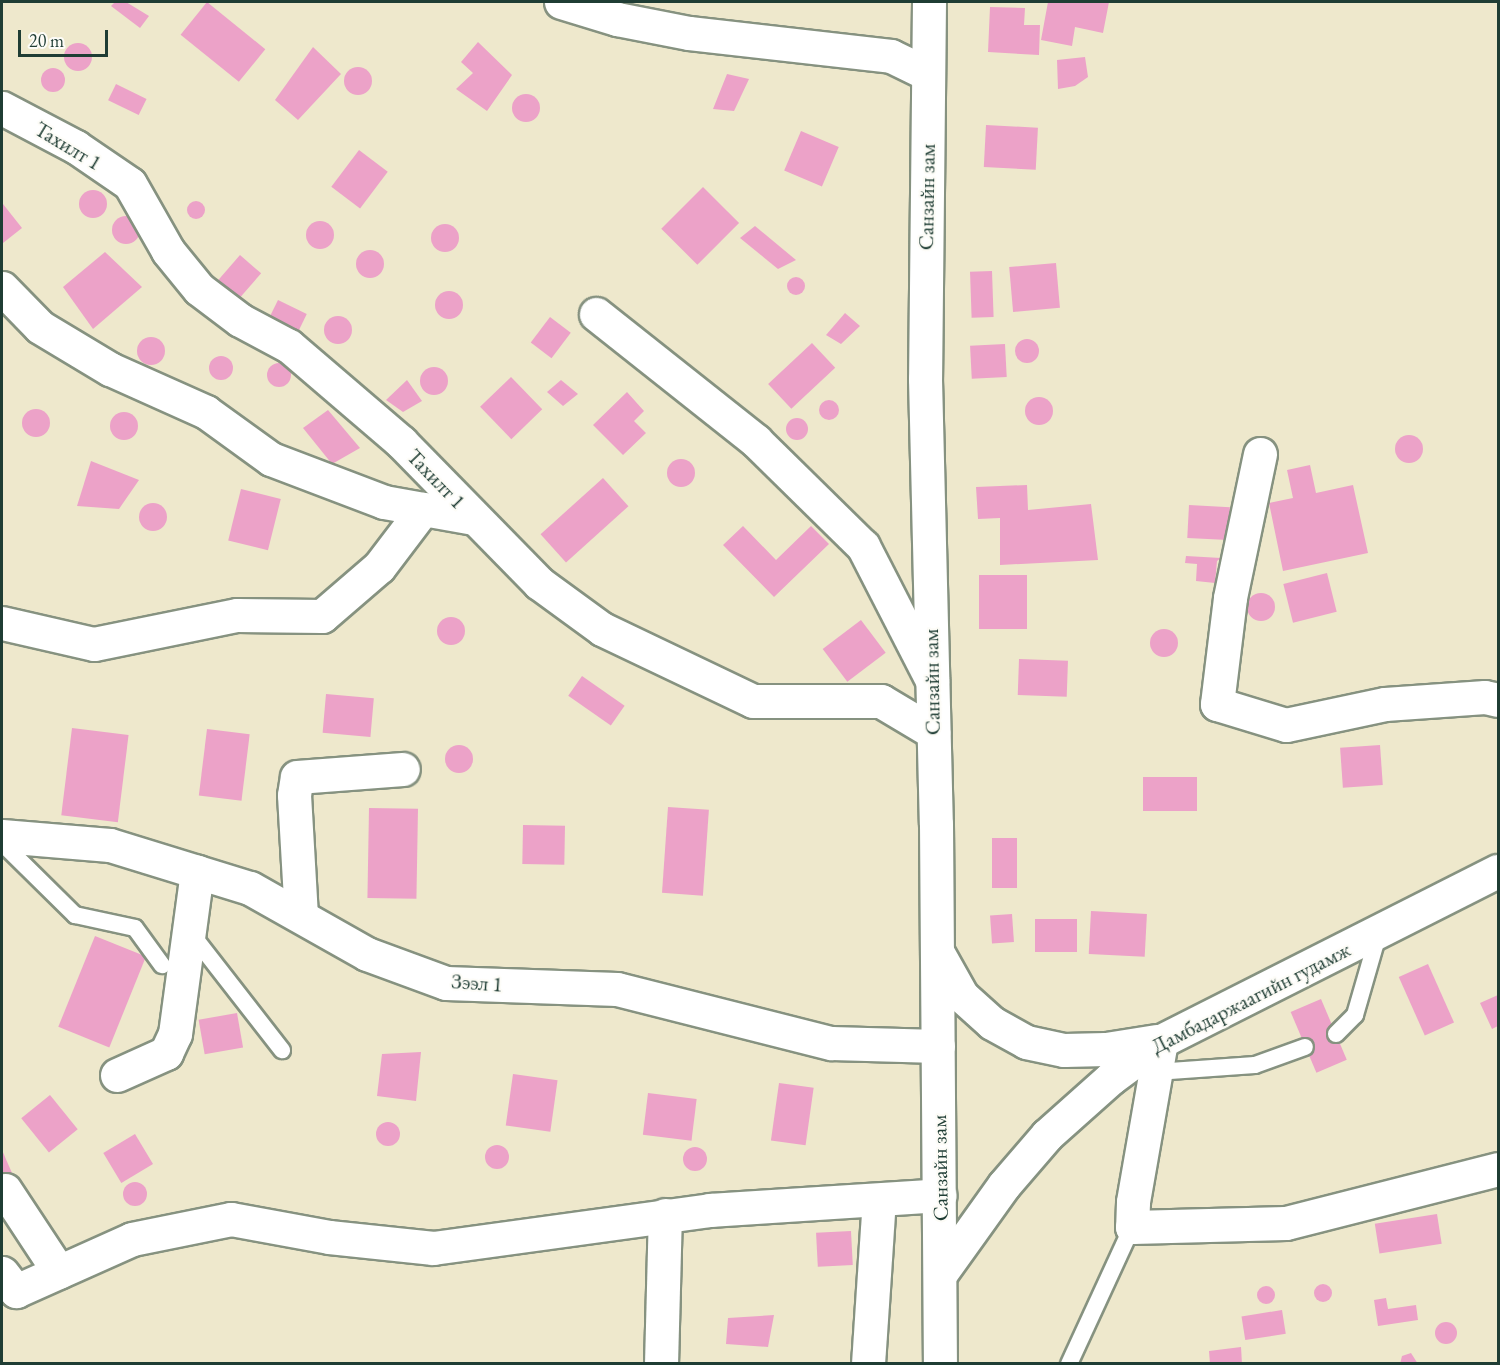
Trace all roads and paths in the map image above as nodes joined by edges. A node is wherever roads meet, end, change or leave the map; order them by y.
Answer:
1 (561, 2) edge
2 (929, 2) edge
3 (928, 74) junction
4 (2, 108) edge
5 (2, 119) edge
6 (53, 135) junction
7 (3, 292) edge
8 (596, 314) dead end
9 (1260, 454) dead end
10 (423, 509) junction
11 (474, 518) junction
12 (2, 623) edge
13 (932, 680) junction
14 (1498, 700) edge
15 (933, 732) junction
16 (403, 769) dead end
17 (2, 836) edge
18 (2, 843) edge
19 (197, 871) junction
20 (1498, 871) edge
21 (301, 916) junction
22 (189, 932) junction
23 (1379, 932) junction
24 (937, 951) junction
25 (162, 965) dead end
26 (1336, 1034) dead end
27 (1161, 1041) junction
28 (938, 1046) junction
29 (1305, 1047) dead end
30 (282, 1050) dead end
31 (1156, 1072) junction
32 (117, 1075) dead end
33 (1498, 1169) edge
34 (5, 1190) dead end
35 (940, 1195) junction
36 (879, 1200) junction
37 (665, 1215) junction
38 (1132, 1227) junction
39 (59, 1272) junction
40 (2, 1273) edge
41 (941, 1273) junction
42 (943, 1361) edge
43 (661, 1364) edge
44 (868, 1364) edge
45 (1069, 1364) edge

1 - 3 street
2 - 3 street, Санзайн зам
3 - 13 street, Санзайн зам
4 - 6 street, Тахилт 1
5 - 6 lane
6 - 11 street, Тахилт 1
7 - 10 street
8 - 13 street
9 - 14 street
10 - 11 street
10 - 12 street
11 - 15 street, Тахилт 1
13 - 15 street, Санзайн зам
15 - 24 street, Санзайн зам
16 - 21 street
17 - 19 street, Зээл 1
18 - 25 lane
19 - 21 street, Зээл 1
19 - 22 street
20 - 23 street, Дамбадаржаагийн гудамж
21 - 28 street, Зээл 1
22 - 30 lane
22 - 32 street
23 - 26 lane
23 - 27 street, Дамбадаржаагийн гудамж
24 - 27 street
24 - 28 street, Санзайн зам
27 - 31 street
27 - 41 street, Дамбадаржаагийн гудамж
28 - 35 street, Санзайн зам
29 - 31 lane
31 - 38 street
33 - 38 street
34 - 39 street
35 - 36 street
35 - 41 street, Санзайн зам
36 - 37 street
36 - 44 street
37 - 39 street
37 - 43 street
38 - 45 lane
39 - 40 street
41 - 42 street, Санзайн зам

